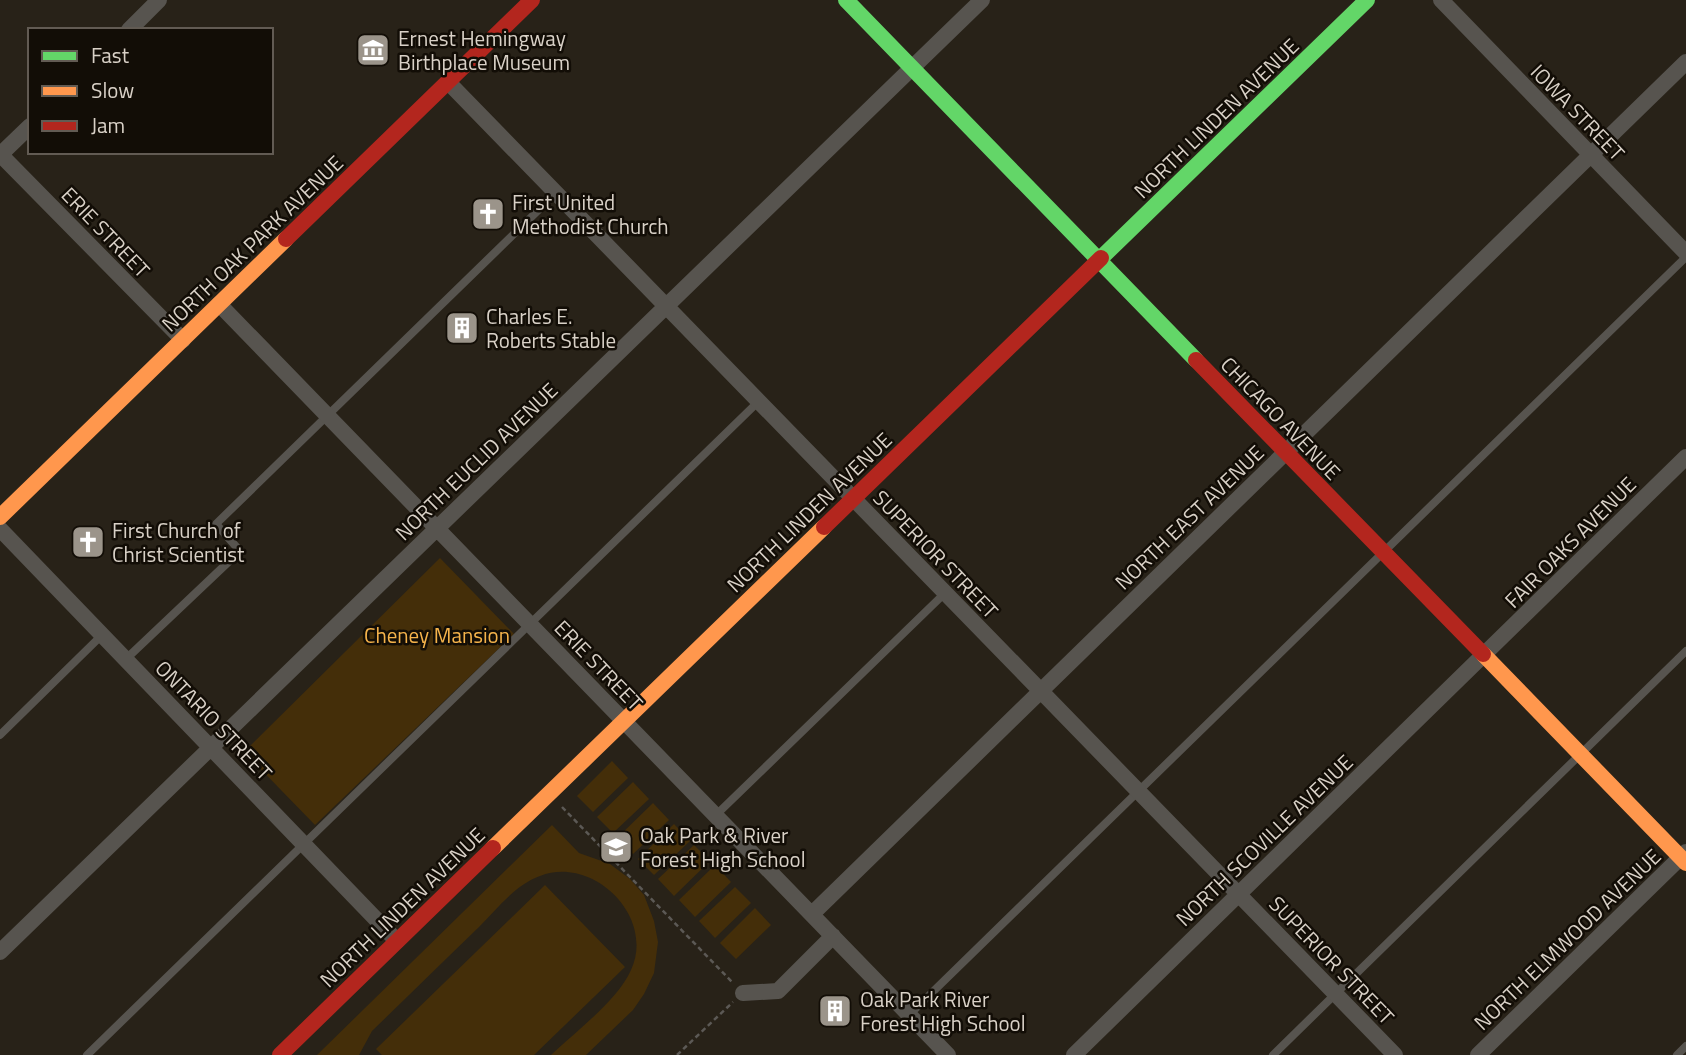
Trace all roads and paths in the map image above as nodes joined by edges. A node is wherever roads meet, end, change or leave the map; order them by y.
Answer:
1 (159, 0) edge
2 (533, 0) edge
3 (846, 0) edge
4 (982, 0) edge
5 (1367, 0) edge
6 (1441, 0) edge
7 (131, 28) edge
8 (1686, 62) edge
9 (912, 68) junction
10 (448, 82) junction
11 (28, 128) edge
12 (0, 155) edge
13 (1591, 155) junction
14 (556, 193) junction
15 (1686, 255) edge
16 (1099, 260) junction
17 (219, 304) junction
18 (666, 306) junction
19 (183, 340) junction
20 (759, 401) junction
21 (327, 415) junction
22 (1286, 453) junction
23 (1686, 457) edge
24 (853, 499) junction
25 (0, 517) edge
26 (437, 528) junction
27 (0, 529) edge
28 (1383, 552) junction
29 (945, 593) junction
30 (530, 624) junction
31 (102, 635) junction
32 (1686, 651) edge
33 (1484, 656) junction
34 (126, 659) junction
35 (1040, 691) junction
36 (624, 721) junction
37 (0, 735) edge
38 (211, 747) junction
39 (1580, 754) junction
40 (1138, 791) junction
41 (556, 800) dead end
42 (716, 815) junction
43 (304, 844) junction
44 (1684, 858) edge
45 (1238, 895) junction
46 (812, 914) junction
47 (833, 936) junction
48 (397, 941) junction
49 (0, 952) edge
50 (743, 993) junction
51 (1335, 994) junction
52 (909, 1015) junction
53 (1686, 1046) edge
54 (87, 1055) edge
55 (280, 1055) edge
56 (677, 1055) edge
57 (948, 1055) edge
58 (1074, 1055) edge
59 (1273, 1055) edge
60 (1395, 1055) edge
61 (1478, 1055) edge
62 (1677, 1055) edge

1 - 7 street
2 - 10 street, NORTH OAK PARK AVENUE
3 - 9 street, CHICAGO AVENUE
4 - 9 street, NORTH EUCLID AVENUE
5 - 16 street, NORTH LINDEN AVENUE
6 - 13 street, IOWA STREET
8 - 13 street, NORTH EAST AVENUE
9 - 16 street, CHICAGO AVENUE
9 - 18 street, NORTH EUCLID AVENUE
10 - 14 street, SUPERIOR STREET
10 - 17 street, NORTH OAK PARK AVENUE
11 - 12 street
12 - 19 street, ERIE STREET
13 - 15 street, IOWA STREET
13 - 22 street, NORTH EAST AVENUE
14 - 18 street, SUPERIOR STREET
14 - 21 lane
15 - 28 lane
16 - 22 street, CHICAGO AVENUE
16 - 24 street, NORTH LINDEN AVENUE
17 - 19 street, NORTH OAK PARK AVENUE
17 - 21 street, ERIE STREET
18 - 20 street, SUPERIOR STREET
18 - 26 street, NORTH EUCLID AVENUE
19 - 25 street, NORTH OAK PARK AVENUE
20 - 24 street, SUPERIOR STREET
20 - 30 lane
21 - 26 street, ERIE STREET
21 - 34 lane
22 - 28 street, CHICAGO AVENUE
22 - 35 street, NORTH EAST AVENUE
23 - 33 street, FAIR OAKS AVENUE
24 - 29 street, SUPERIOR STREET
24 - 36 street, NORTH LINDEN AVENUE
26 - 30 street, ERIE STREET
26 - 38 street, NORTH EUCLID AVENUE
27 - 31 street, ONTARIO STREET
28 - 33 street, CHICAGO AVENUE
28 - 40 lane
29 - 35 street, SUPERIOR STREET
29 - 42 lane
30 - 36 street, ERIE STREET
30 - 43 lane
31 - 34 street, ONTARIO STREET
31 - 37 lane
32 - 39 lane
33 - 39 street, CHICAGO AVENUE
33 - 45 street, NORTH SCOVILLE AVENUE
34 - 38 street, ONTARIO STREET
35 - 40 street, SUPERIOR STREET
35 - 46 street, NORTH EAST AVENUE
36 - 42 street, ERIE STREET
36 - 48 street, NORTH LINDEN AVENUE
38 - 43 street, ONTARIO STREET
38 - 49 street, NORTH EUCLID AVENUE
39 - 44 street, CHICAGO AVENUE
39 - 51 lane
40 - 45 street, SUPERIOR STREET
40 - 52 lane
41 - 50 path
42 - 46 street, ERIE STREET
43 - 48 street, ONTARIO STREET
43 - 54 lane
44 - 61 street, NORTH ELMWOOD AVENUE
45 - 51 street, SUPERIOR STREET
45 - 58 street, NORTH SCOVILLE AVENUE
46 - 47 street, ERIE STREET
47 - 50 street
47 - 52 street, ERIE STREET
48 - 55 street, NORTH LINDEN AVENUE
50 - 56 path
51 - 59 lane
51 - 60 street, SUPERIOR STREET
52 - 57 street, ERIE STREET
53 - 62 lane

